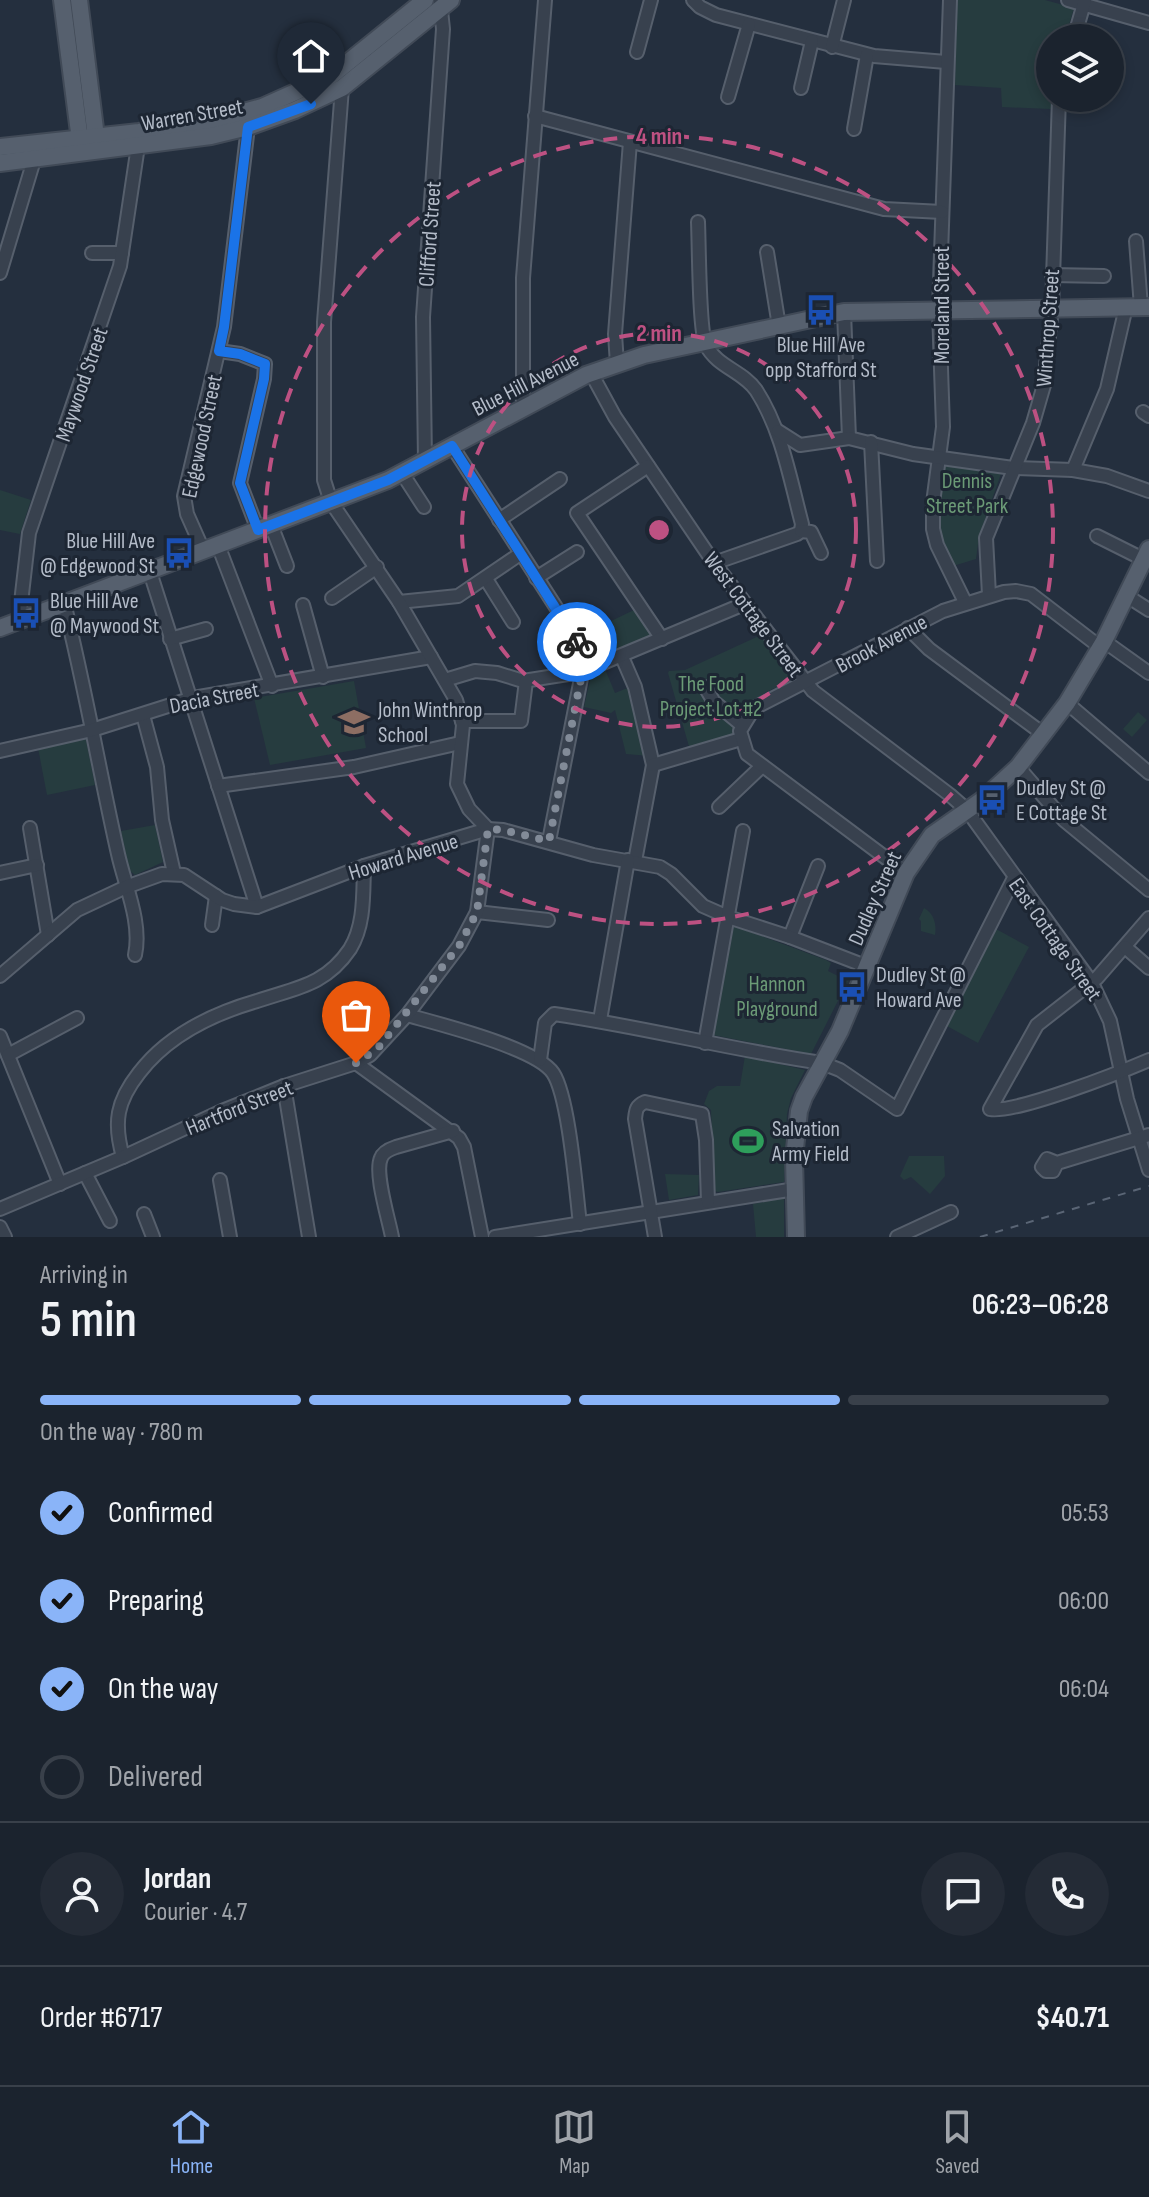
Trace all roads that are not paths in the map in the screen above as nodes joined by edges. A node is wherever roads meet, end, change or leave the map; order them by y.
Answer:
1 (62, 0) edge
2 (79, 0) edge
3 (425, 0) edge
4 (545, 0) edge
5 (651, 0) edge
6 (693, 0) edge
7 (844, 0) edge
8 (950, 0) edge
9 (1068, 0) edge
10 (445, 2) edge
11 (1084, 2) edge
12 (1149, 23) edge
13 (749, 24) junction
14 (1078, 24) edge
15 (812, 41) junction
16 (832, 47) junction
17 (637, 52) dead end
18 (867, 55) junction
19 (946, 62) junction
20 (342, 88) junction
21 (801, 88) dead end
22 (728, 97) dead end
23 (1058, 112) edge
24 (535, 116) junction
25 (248, 127) junction
26 (854, 129) dead end
27 (630, 142) junction
28 (89, 145) junction
29 (138, 146) junction
30 (0, 147) edge
31 (34, 160) junction
32 (0, 163) edge
33 (942, 212) junction
34 (698, 222) dead end
35 (1136, 241) dead end
36 (767, 252) dead end
37 (92, 253) dead end
38 (122, 253) junction
39 (0, 273) edge
40 (1052, 275) junction
41 (1104, 276) dead end
42 (1139, 307) edge
43 (1052, 308) junction
44 (939, 310) junction
45 (844, 312) junction
46 (779, 326) junction
47 (704, 342) junction
48 (219, 351) junction
49 (617, 364) junction
50 (591, 373) junction
51 (523, 408) junction
52 (778, 431) junction
53 (849, 438) junction
54 (871, 442) junction
55 (452, 446) junction
56 (938, 455) junction
57 (425, 461) junction
58 (648, 466) junction
59 (1013, 468) junction
60 (1073, 470) junction
61 (402, 473) junction
62 (560, 479) dead end
63 (1149, 491) edge
64 (331, 502) junction
65 (424, 507) dead end
66 (499, 520) junction
67 (264, 528) junction
68 (801, 531) junction
69 (1097, 536) dead end
70 (211, 548) junction
71 (577, 552) dead end
72 (821, 553) dead end
73 (520, 554) junction
74 (1146, 554) edge
75 (877, 561) dead end
76 (714, 563) junction
77 (287, 566) dead end
78 (377, 567) junction
79 (150, 572) junction
80 (536, 578) junction
81 (486, 579) junction
82 (989, 595) junction
83 (1127, 596) junction
84 (332, 598) dead end
85 (399, 602) junction
86 (965, 602) junction
87 (64, 603) junction
88 (744, 604) junction
89 (303, 605) dead end
90 (1149, 610) edge
91 (19, 620) junction
92 (513, 622) dead end
93 (0, 628) edge
94 (908, 628) junction
95 (206, 629) dead end
96 (170, 639) junction
97 (662, 639) junction
98 (1102, 644) junction
99 (431, 657) junction
100 (622, 657) junction
101 (581, 672) junction
102 (1149, 673) edge
103 (323, 677) junction
104 (445, 680) junction
105 (526, 681) junction
106 (806, 683) junction
107 (272, 686) junction
108 (705, 687) dead end
109 (190, 699) junction
110 (1067, 703) junction
111 (143, 715) junction
112 (462, 721) junction
113 (742, 725) junction
114 (92, 730) junction
115 (1042, 733) junction
116 (741, 739) junction
117 (460, 743) junction
118 (0, 751) edge
119 (653, 765) junction
120 (762, 766) junction
121 (1018, 767) junction
122 (1149, 773) edge
123 (218, 786) junction
124 (719, 807) dead end
125 (967, 810) junction
126 (30, 828) dead end
127 (488, 829) junction
128 (743, 831) dead end
129 (549, 841) junction
130 (631, 860) junction
131 (37, 865) junction
132 (364, 866) junction
133 (818, 866) dead end
134 (0, 873) edge
135 (174, 873) junction
136 (906, 873) junction
137 (1014, 878) junction
138 (126, 887) junction
139 (1149, 890) edge
140 (216, 896) junction
141 (257, 907) junction
142 (477, 912) junction
143 (728, 917) junction
144 (1149, 918) edge
145 (548, 920) dead end
146 (212, 925) dead end
147 (48, 935) junction
148 (790, 937) junction
149 (1125, 947) junction
150 (135, 955) dead end
151 (868, 967) junction
152 (1149, 968) edge
153 (0, 976) edge
154 (1092, 983) junction
155 (407, 1015) junction
156 (77, 1018) dead end
157 (600, 1020) junction
158 (0, 1036) edge
159 (705, 1043) junction
160 (8, 1055) junction
161 (540, 1060) junction
162 (1149, 1060) edge
163 (356, 1063) junction
164 (822, 1063) junction
165 (1122, 1072) junction
166 (284, 1086) junction
167 (453, 1131) junction
168 (1144, 1137) edge
169 (123, 1157) junction
170 (1057, 1163) dead end
171 (1149, 1170) edge
172 (85, 1173) junction
173 (220, 1180) dead end
174 (60, 1184) junction
175 (795, 1189) junction
176 (708, 1202) junction
177 (0, 1209) edge
178 (650, 1212) junction
179 (951, 1212) dead end
180 (144, 1214) dead end
181 (110, 1221) dead end
182 (580, 1224) junction
183 (153, 1237) edge
184 (230, 1237) edge
185 (309, 1237) edge
186 (392, 1237) edge
187 (482, 1237) edge
188 (495, 1237) edge
189 (655, 1237) edge
190 (796, 1237) edge
191 (897, 1237) edge

1 - 28 main road
2 - 28 main road
3 - 28 main road, Warren Street
4 - 24 street
5 - 17 street
6 - 13 street
7 - 16 street
8 - 19 street, Moreland Street
9 - 11 street
10 - 20 main road, Warren Street
10 - 57 street, Clifford Street
11 - 12 street
11 - 14 street
13 - 15 street
13 - 22 street
15 - 16 street
15 - 21 street
16 - 18 street
18 - 19 street
18 - 26 street
19 - 33 street, Moreland Street
20 - 25 main road, Warren Street
20 - 64 street
23 - 40 street, Winthrop Street
24 - 27 street
24 - 51 street
25 - 29 main road, Warren Street
25 - 48 street, Edgewood Street
27 - 33 street
27 - 49 street
28 - 29 main road, Warren Street
28 - 30 main road, Warren Street
28 - 31 main road, Warren Street
29 - 38 street, Maywood Street
31 - 32 main road, Warren Street
31 - 39 street
33 - 44 street, Moreland Street
34 - 47 street
35 - 42 street
36 - 46 street
37 - 38 street
38 - 91 street, Maywood Street
40 - 41 street
40 - 43 street, Winthrop Street
42 - 43 main road, Blue Hill Avenue
42 - 60 street
43 - 44 main road, Blue Hill Avenue
43 - 59 street, Winthrop Street
44 - 45 main road, Blue Hill Avenue
44 - 56 street, Moreland Street
45 - 46 main road, Blue Hill Avenue
45 - 53 street
46 - 47 main road, Blue Hill Avenue
47 - 49 main road, Blue Hill Avenue
47 - 52 street
48 - 67 street
48 - 70 street, Edgewood Street
49 - 50 main road, Blue Hill Avenue
50 - 51 main road, Blue Hill Avenue
50 - 58 street, West Cottage Street
51 - 55 main road, Blue Hill Avenue
52 - 53 street
52 - 68 street
53 - 54 street
54 - 56 street
54 - 75 street
55 - 57 main road, Blue Hill Avenue
55 - 66 street
56 - 59 street
56 - 86 street, Moreland Street
57 - 61 main road, Blue Hill Avenue
58 - 76 street, West Cottage Street
58 - 97 street
59 - 60 street
59 - 82 street, Winthrop Street
60 - 63 street
61 - 64 main road, Blue Hill Avenue
61 - 65 street
62 - 66 street
64 - 67 main road, Blue Hill Avenue
64 - 78 street
66 - 73 street
67 - 70 main road, Blue Hill Avenue
67 - 77 street
68 - 72 street
68 - 76 street
69 - 74 street
70 - 79 main road, Blue Hill Avenue
70 - 107 street, Edgewood Street
71 - 80 street
73 - 80 street
73 - 81 street
74 - 83 main road, Dudley Street
76 - 88 street, West Cottage Street
78 - 84 street
78 - 85 street
79 - 87 main road, Blue Hill Avenue
79 - 96 street
80 - 101 street
81 - 85 street
81 - 92 street
82 - 86 street, Brook Avenue
82 - 98 street, Brook Avenue
83 - 90 street
83 - 98 main road, Dudley Street
85 - 99 street
86 - 94 street, Brook Avenue
87 - 91 main road, Blue Hill Avenue
87 - 114 street
88 - 97 street
88 - 106 street, West Cottage Street
89 - 103 street
91 - 93 main road, Blue Hill Avenue
94 - 106 street, Brook Avenue
94 - 115 street
95 - 96 street
96 - 109 street
97 - 100 street
98 - 102 street, Brook Avenue
98 - 110 main road, Dudley Street
99 - 103 street, Dacia Street
99 - 104 street
100 - 101 street
100 - 119 street
101 - 105 street
101 - 129 street
103 - 107 street, Dacia Street
104 - 105 street
104 - 112 street
105 - 112 street
106 - 113 street, Brook Avenue
106 - 125 street, West Cottage Street
107 - 109 street, Dacia Street
108 - 113 street
109 - 111 street, Dacia Street
109 - 123 street
110 - 115 main road, Dudley Street
110 - 122 street
111 - 114 street, Dacia Street
111 - 135 street
112 - 117 street
113 - 116 street
114 - 118 street, Dacia Street
114 - 138 street
115 - 121 main road, Dudley Street
116 - 119 street
116 - 120 street
117 - 123 street
117 - 127 street
119 - 130 street
120 - 124 street
120 - 136 street
121 - 125 main road, Dudley Street
121 - 139 street
123 - 141 street
125 - 136 main road, Dudley Street
125 - 137 street, East Cottage Street
126 - 131 street
127 - 129 street, Howard Avenue
127 - 132 street, Howard Avenue
127 - 142 street, Hartford Street
128 - 143 street
129 - 130 street, Howard Avenue
130 - 143 street, Howard Avenue
130 - 157 street
131 - 134 street
131 - 147 street
132 - 141 street, Howard Avenue
132 - 169 street
133 - 148 street
135 - 138 street
135 - 140 street
136 - 151 main road, Dudley Street
137 - 154 street, East Cottage Street
137 - 164 street
138 - 147 street
138 - 150 street
140 - 141 street
140 - 146 street
142 - 145 street
142 - 155 street, Hartford Street
143 - 148 street, Howard Avenue
143 - 159 street
144 - 149 street
147 - 153 street
148 - 151 street, Howard Avenue
149 - 152 street
149 - 154 street
151 - 164 main road, Dudley Street
154 - 165 street, East Cottage Street
154 - 165 street
155 - 161 street
155 - 163 street, Hartford Street
156 - 160 street
157 - 159 street
157 - 161 street
158 - 160 street
159 - 164 street
160 - 174 street
161 - 182 street
162 - 165 street
163 - 166 street, Hartford Street
163 - 167 street
164 - 175 main road, Dudley Street
165 - 168 street, East Cottage Street
166 - 169 street, Hartford Street
166 - 185 street
167 - 186 street
167 - 187 street
168 - 170 street
168 - 171 street, East Cottage Street
169 - 172 street, Hartford Street
172 - 174 street, Hartford Street
172 - 181 street
173 - 184 street
174 - 177 street, Hartford Street
175 - 176 street
175 - 190 main road, Dudley Street
176 - 178 street
176 - 178 street
178 - 182 street
178 - 189 street
179 - 191 street
180 - 183 street
182 - 188 street

